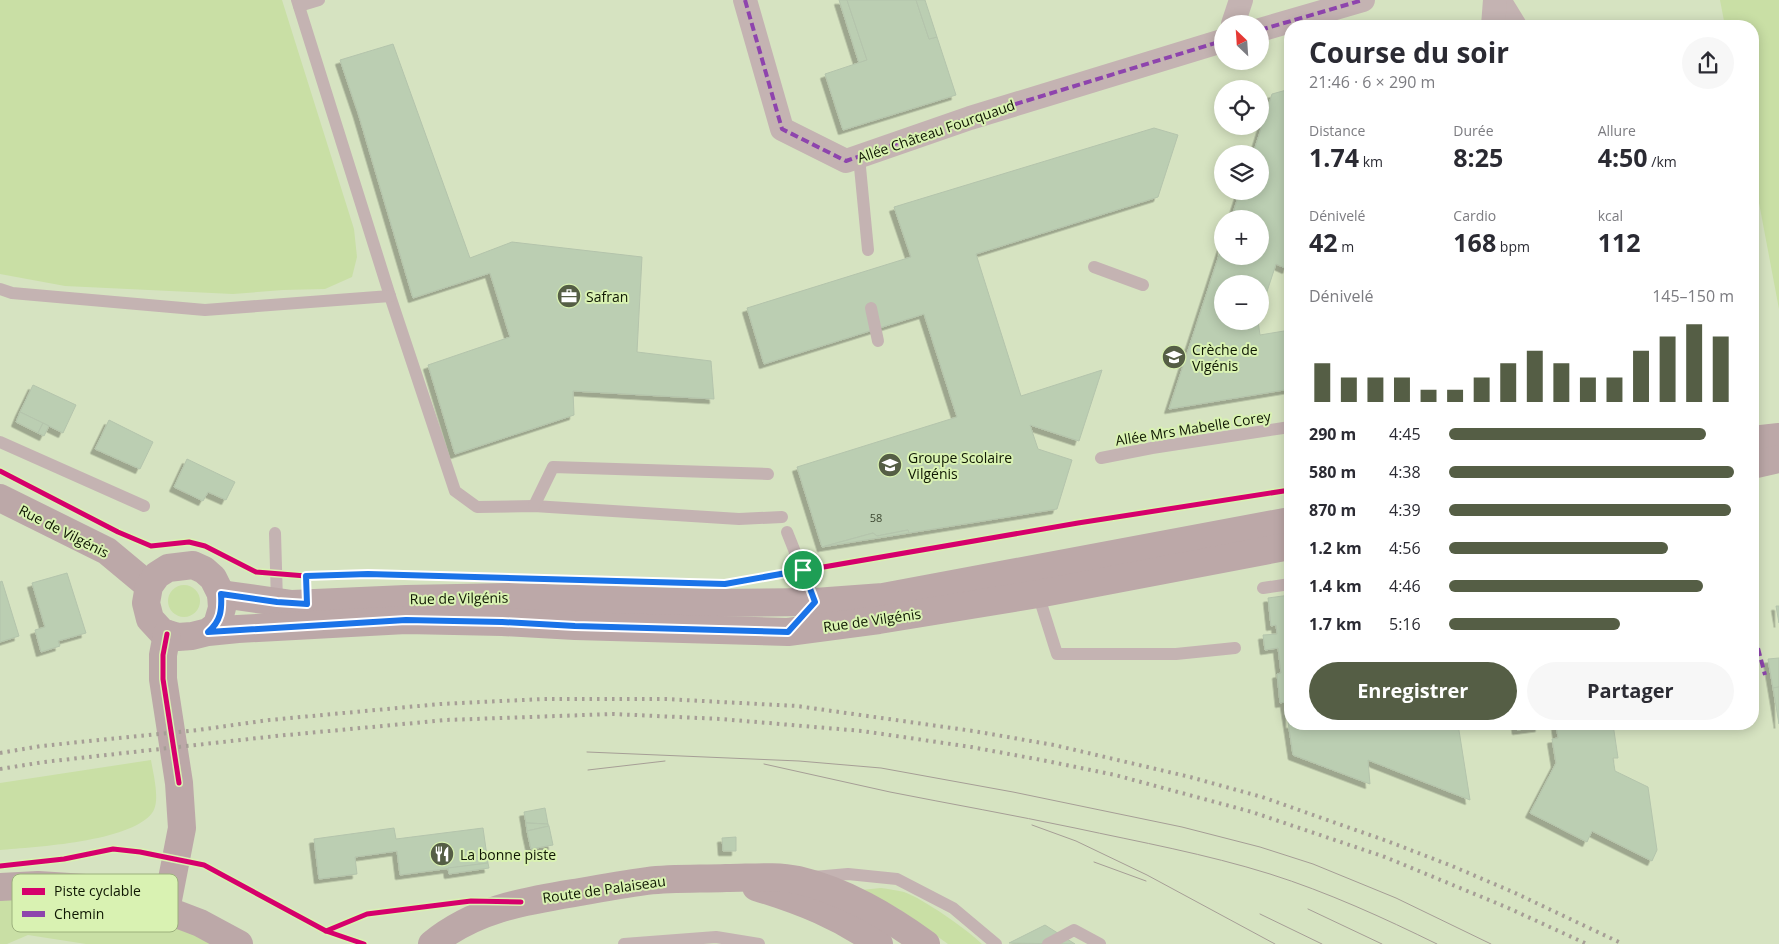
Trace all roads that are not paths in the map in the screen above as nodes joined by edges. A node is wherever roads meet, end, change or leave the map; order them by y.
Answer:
1 (319, 0) edge
2 (745, 0) edge
3 (1241, 0) edge
4 (1363, 0) edge
5 (1495, 0) edge
6 (1499, 0) edge
7 (298, 3) edge
8 (1236, 15) edge
9 (1294, 20) edge
10 (1493, 20) edge
11 (1511, 20) edge
12 (1284, 23) edge
13 (1269, 27) edge
14 (1214, 43) edge
15 (859, 156) junction
16 (868, 250) dead end
17 (1094, 267) dead end
18 (1143, 285) dead end
19 (0, 290) edge
20 (390, 296) junction
21 (872, 308) dead end
22 (878, 341) dead end
23 (1284, 428) edge
24 (1779, 437) edge
25 (1759, 439) edge
26 (0, 442) edge
27 (1101, 458) dead end
28 (1779, 459) edge
29 (1759, 463) edge
30 (768, 474) dead end
31 (0, 498) edge
32 (144, 506) dead end
33 (534, 506) junction
34 (782, 517) dead end
35 (1284, 522) edge
36 (787, 532) dead end
37 (275, 533) dead end
38 (1284, 547) edge
39 (1284, 585) edge
40 (149, 586) junction
41 (1263, 588) dead end
42 (221, 594) junction
43 (1038, 594) junction
44 (277, 602) junction
45 (815, 602) junction
46 (208, 632) junction
47 (788, 632) junction
48 (167, 634) junction
49 (1235, 648) dead end
50 (173, 874) edge
51 (726, 878) junction
52 (796, 879) junction
53 (178, 915) edge
54 (239, 944) edge
55 (432, 944) edge
56 (624, 944) edge
57 (759, 944) edge
58 (879, 944) edge
59 (926, 944) edge
60 (996, 944) edge
61 (1048, 944) edge
62 (1100, 944) edge

1 - 7 lane
2 - 15 street, Allée Château Fourquaud
3 - 8 street
4 - 9 street
5 - 10 street
6 - 11 street
7 - 20 lane
12 - 13 street
14 - 15 street, Allée Château Fourquaud
15 - 16 lane
17 - 18 lane
19 - 20 lane
20 - 33 lane
21 - 22 lane
23 - 27 lane, Allée Mrs Mabelle Corey
24 - 25 street
26 - 32 lane
28 - 29 street
30 - 33 lane
31 - 40 street, Rue de Vilgénis
33 - 34 lane
35 - 45 street, Rue de Vilgénis
36 - 45 lane
37 - 44 lane
38 - 43 street, Rue de Vilgénis
39 - 41 lane
40 - 42 street
40 - 48 street
42 - 44 street, Rue de Vilgénis
42 - 46 street
43 - 47 street, Rue de Vilgénis
43 - 49 lane
44 - 45 street, Rue de Vilgénis
45 - 47 street
46 - 47 street, Rue de Vilgénis
46 - 48 street, Rue de Vilgénis
48 - 50 street
51 - 52 street, Route de Palaiseau
51 - 55 street, Route de Palaiseau
51 - 58 street, Route de Palaiseau
52 - 59 street, Route de Palaiseau
52 - 60 lane
53 - 54 street
56 - 57 lane
61 - 62 lane

